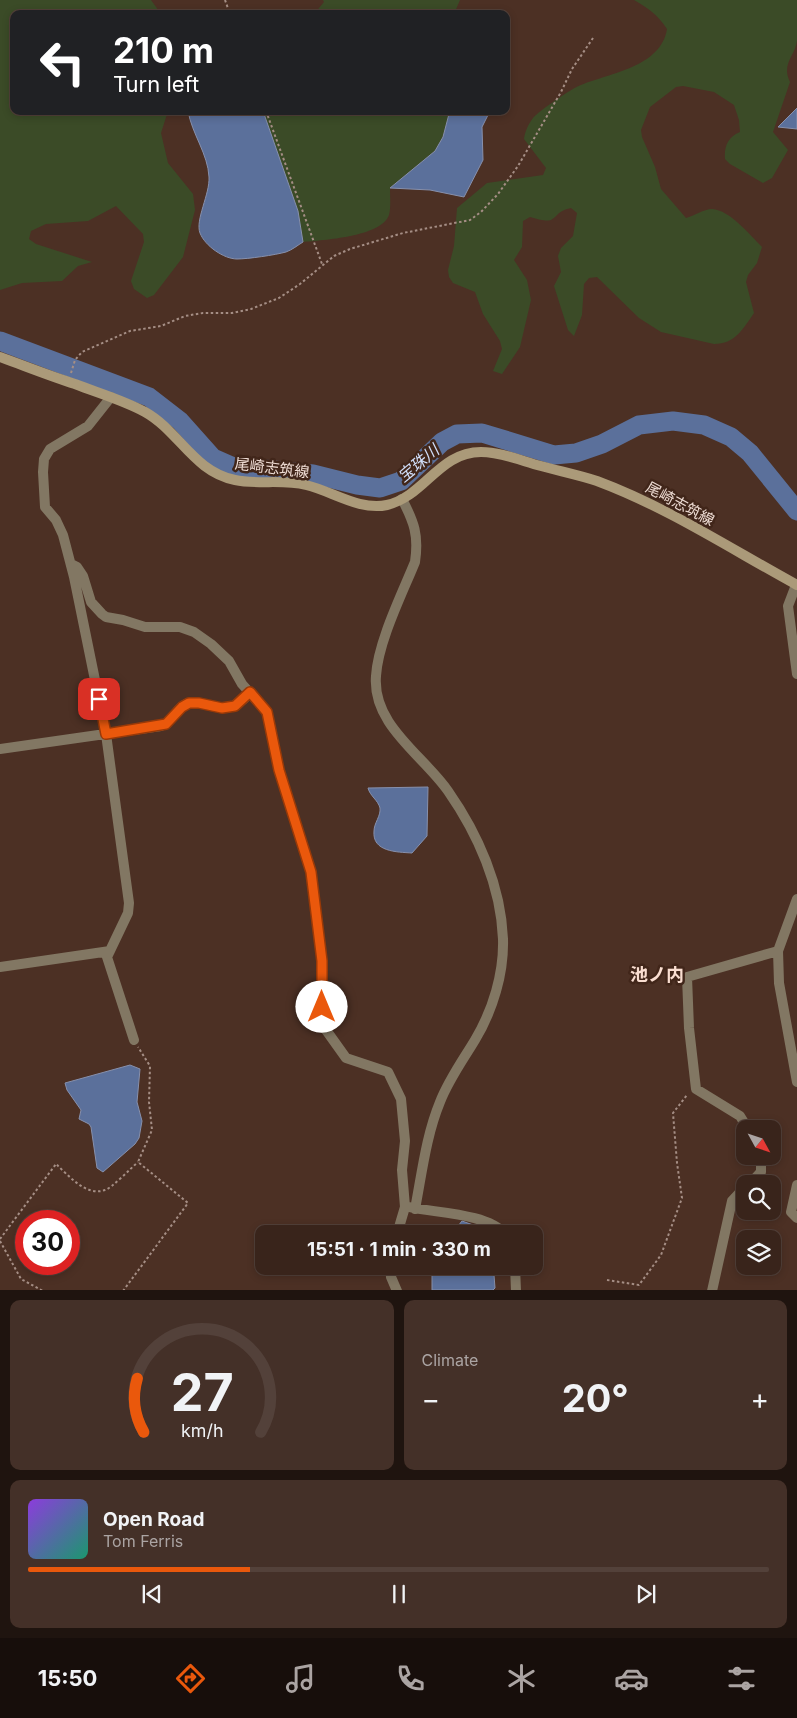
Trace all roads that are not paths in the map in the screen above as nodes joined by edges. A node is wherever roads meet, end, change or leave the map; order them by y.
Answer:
1 (0, 357) edge
2 (111, 397) junction
3 (402, 499) junction
4 (71, 564) junction
5 (797, 585) edge
6 (797, 674) edge
7 (250, 692) junction
8 (106, 734) junction
9 (0, 749) edge
10 (797, 899) edge
11 (110, 951) junction
12 (778, 951) junction
13 (0, 967) edge
14 (134, 1040) road end
15 (797, 1082) edge
16 (742, 1120) edge
17 (797, 1184) edge
18 (736, 1196) edge
19 (410, 1208) junction
20 (797, 1218) edge
21 (402, 1225) edge
22 (493, 1225) edge
23 (390, 1275) edge
24 (515, 1275) edge
25 (397, 1290) edge
26 (516, 1290) edge
27 (712, 1290) edge

1 - 2 main road, 尾崎志筑線
2 - 3 main road, 尾崎志筑線
2 - 4 street
3 - 5 main road, 尾崎志筑線
3 - 19 street
4 - 7 street
4 - 8 street
5 - 6 street
7 - 8 street
7 - 19 street
8 - 9 street
8 - 11 street
10 - 12 street
11 - 13 street
11 - 14 street
12 - 15 street
12 - 16 street
17 - 20 street
18 - 27 street
19 - 21 street
19 - 22 street
23 - 25 street
24 - 26 street

